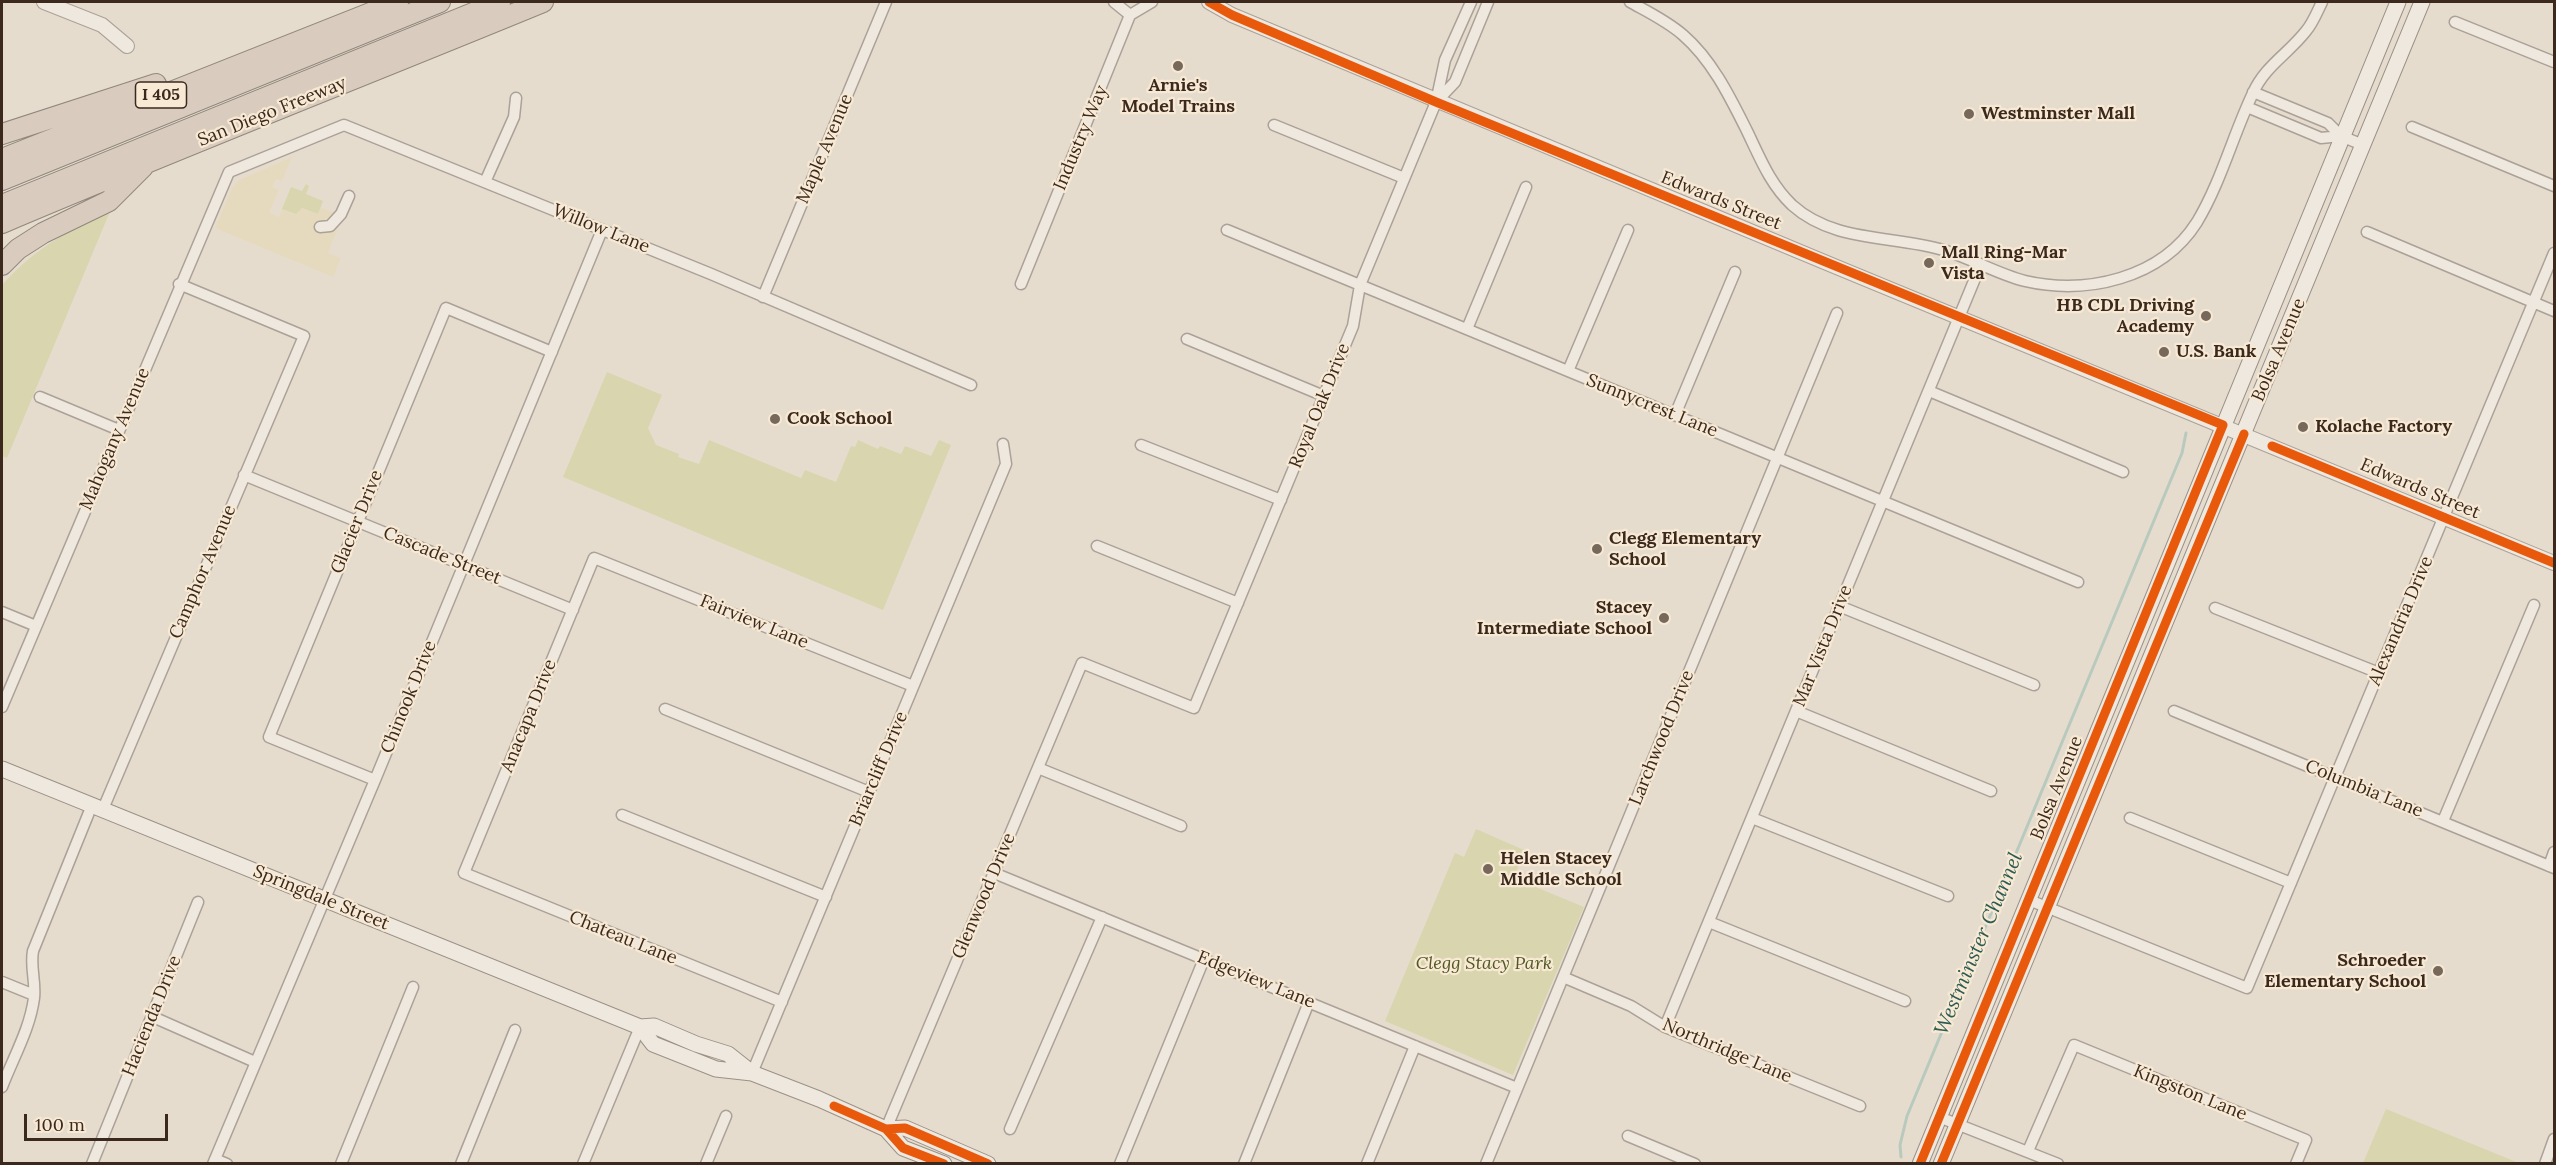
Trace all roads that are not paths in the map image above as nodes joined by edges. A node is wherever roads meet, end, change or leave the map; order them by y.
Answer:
1 (44, 2) edge
2 (398, 2) edge
3 (440, 2) edge
4 (500, 2) edge
5 (543, 2) edge
6 (886, 2) edge
7 (1114, 2) edge
8 (1152, 2) edge
9 (1209, 2) edge
10 (1471, 2) edge
11 (1488, 2) edge
12 (1630, 2) edge
13 (2322, 2) edge
14 (2398, 2) edge
15 (2422, 2) edge
16 (1130, 15) junction
17 (2455, 22) dead end
18 (321, 30) junction
19 (127, 46) dead end
20 (2554, 62) edge
21 (2253, 92) junction
22 (516, 98) dead end
23 (1436, 102) junction
24 (2247, 107) junction
25 (1274, 125) dead end
26 (2412, 127) dead end
27 (2, 134) edge
28 (2342, 136) junction
29 (2363, 145) junction
30 (2, 159) edge
31 (151, 159) junction
32 (229, 172) joint
33 (1404, 178) junction
34 (2, 180) edge
35 (485, 182) junction
36 (2554, 186) edge
37 (1526, 187) dead end
38 (349, 196) dead end
39 (2, 205) edge
40 (2, 223) edge
41 (320, 227) dead end
42 (602, 230) junction
43 (1227, 230) dead end
44 (1628, 230) dead end
45 (2367, 232) dead end
46 (2554, 253) edge
47 (1981, 264) junction
48 (2, 266) edge
49 (1735, 272) dead end
50 (180, 284) junction
51 (1021, 284) dead end
52 (1360, 285) junction
53 (763, 297) junction
54 (2534, 303) junction
55 (2554, 311) edge
56 (1837, 313) dead end
57 (1959, 316) junction
58 (1467, 329) junction
59 (1187, 339) dead end
60 (552, 351) junction
61 (1568, 371) junction
62 (970, 386) dead end
63 (1929, 391) junction
64 (1324, 396) junction
65 (40, 397) dead end
66 (1675, 416) junction
67 (2223, 425) junction
68 (119, 430) junction
69 (2244, 434) junction
70 (1003, 444) dead end
71 (1141, 445) dead end
72 (1778, 458) junction
73 (2123, 472) dead end
74 (244, 475) junction
75 (1281, 500) junction
76 (1883, 501) junction
77 (2444, 517) junction
78 (357, 522) junction
79 (1098, 546) dead end
80 (594, 558) joint
81 (2554, 562) edge
82 (463, 565) junction
83 (2078, 582) dead end
84 (1238, 603) junction
85 (2534, 605) dead end
86 (1839, 606) junction
87 (2215, 608) dead end
88 (573, 610) junction
89 (2, 612) edge
90 (36, 626) junction
91 (1082, 663) joint
92 (2379, 673) junction
93 (2034, 685) dead end
94 (913, 686) junction
95 (2, 707) edge
96 (665, 709) dead end
97 (1796, 711) junction
98 (2174, 711) dead end
99 (1038, 768) junction
100 (2, 769) edge
101 (2335, 778) junction
102 (375, 780) junction
103 (1991, 791) dead end
104 (869, 792) junction
105 (98, 807) junction
106 (622, 815) dead end
107 (1752, 818) junction
108 (2130, 818) dead end
109 (2443, 821) junction
110 (1180, 826) dead end
111 (2554, 852) edge
112 (2552, 867) edge
113 (464, 873) joint
114 (994, 873) junction
115 (2291, 883) junction
116 (1948, 896) dead end
117 (826, 897) junction
118 (324, 899) junction
119 (2029, 900) junction
120 (198, 902) dead end
121 (2048, 907) junction
122 (1102, 917) junction
123 (1709, 922) junction
124 (1204, 959) junction
125 (1563, 977) junction
126 (2, 982) edge
127 (414, 987) dead end
128 (34, 995) junction
129 (1905, 1000) dead end
130 (782, 1002) junction
131 (1309, 1002) junction
132 (153, 1017) junction
133 (640, 1027) junction
134 (1665, 1027) junction
135 (515, 1030) dead end
136 (1415, 1046) junction
137 (255, 1062) junction
138 (752, 1073) junction
139 (2, 1086) edge
140 (1517, 1088) junction
141 (1860, 1106) dead end
142 (726, 1116) dead end
143 (1939, 1117) junction
144 (1957, 1124) junction
145 (1010, 1129) dead end
146 (886, 1130) junction
147 (1628, 1136) dead end
148 (2554, 1139) edge
149 (943, 1145) junction
150 (2028, 1151) junction
151 (926, 1156) junction
152 (214, 1161) edge
153 (92, 1164) edge
154 (227, 1164) edge
155 (341, 1164) edge
156 (461, 1164) edge
157 (583, 1164) edge
158 (706, 1164) edge
159 (944, 1164) edge
160 (988, 1164) edge
161 (1120, 1164) edge
162 (1244, 1164) edge
163 (1367, 1164) edge
164 (1486, 1164) edge
165 (1695, 1164) edge
166 (1920, 1164) edge
167 (1941, 1164) edge
168 (2058, 1164) edge
169 (2296, 1164) edge
170 (2545, 1164) edge

1 - 19 street
2 - 18 highway, I 405
3 - 34 highway
4 - 39 highway
5 - 31 highway, San Diego Freeway
6 - 53 street, Maple Avenue
7 - 16 street
8 - 16 street
9 - 23 street, Edwards Street
10 - 23 street
11 - 23 street
12 - 47 street
13 - 21 street
14 - 28 main road, Bolsa Avenue
15 - 29 main road, Bolsa Avenue
16 - 51 street, Industry Way
17 - 20 street
18 - 27 highway
18 - 30 highway, I 405
21 - 24 street
21 - 28 street
22 - 35 street
23 - 33 street, Royal Oak Drive
23 - 57 street, Edwards Street
24 - 28 street
24 - 47 street
25 - 33 street
26 - 36 street
28 - 29 street
28 - 67 main road, Bolsa Avenue
29 - 69 main road, Bolsa Avenue
31 - 40 highway, San Diego Freeway
31 - 48 highway
32 - 35 street, Willow Lane
32 - 50 street, Mahogany Avenue
33 - 52 street, Royal Oak Drive
35 - 42 street, Willow Lane
37 - 58 street
38 - 41 street
42 - 53 street, Willow Lane
42 - 60 street, Chinook Drive
43 - 52 street, Sunnycrest Lane
44 - 61 street
45 - 54 street
46 - 54 street, Alexandria Drive
47 - 57 street, Mar Vista Drive
49 - 66 street
50 - 68 street, Mahogany Avenue
50 - 74 street, Camphor Avenue
52 - 58 street, Sunnycrest Lane
52 - 64 street, Royal Oak Drive
53 - 62 street, Willow Lane
54 - 55 street
54 - 77 street, Alexandria Drive
56 - 72 street, Larchwood Drive
57 - 63 street, Mar Vista Drive
57 - 67 street, Edwards Street
58 - 61 street, Sunnycrest Lane
59 - 64 street
60 - 78 street, Glacier Drive
60 - 82 street, Chinook Drive
61 - 66 street, Sunnycrest Lane
63 - 73 street
63 - 76 street, Mar Vista Drive
64 - 75 street, Royal Oak Drive
65 - 68 street
66 - 72 street, Sunnycrest Lane
67 - 69 street, Edwards Street
67 - 119 main road, Bolsa Avenue
68 - 90 street, Mahogany Avenue
69 - 77 street, Edwards Street
69 - 121 main road, Bolsa Avenue
70 - 94 street, Briarcliff Drive
71 - 75 street
72 - 76 street, Sunnycrest Lane
72 - 125 street, Larchwood Drive
74 - 78 street, Cascade Street
74 - 105 street, Camphor Avenue
75 - 84 street, Royal Oak Drive
76 - 83 street, Sunnycrest Lane
76 - 86 street, Mar Vista Drive
77 - 81 street, Edwards Street
77 - 92 street, Alexandria Drive
78 - 82 street, Cascade Street
78 - 102 street, Glacier Drive
79 - 84 street
80 - 88 street, Anacapa Drive
80 - 94 street, Fairview Lane
82 - 88 street, Cascade Street
82 - 102 street, Chinook Drive
84 - 91 street, Royal Oak Drive
85 - 109 street
86 - 93 street
86 - 97 street, Mar Vista Drive
87 - 92 street
88 - 113 street, Anacapa Drive
89 - 90 street
90 - 95 street, Mahogany Avenue
91 - 99 street, Glenwood Drive
92 - 101 street, Alexandria Drive
94 - 104 street, Briarcliff Drive
96 - 104 street
97 - 103 street
97 - 107 street, Mar Vista Drive
98 - 101 street, Columbia Lane
99 - 110 street
99 - 114 street, Glenwood Drive
100 - 105 main road, Springdale Street
101 - 109 street, Columbia Lane
101 - 115 street, Alexandria Drive
102 - 118 street, Chinook Drive
104 - 117 street, Briarcliff Drive
105 - 118 main road, Springdale Street
105 - 128 street, Camphor Avenue
106 - 117 street
107 - 116 street
107 - 123 street, Mar Vista Drive
108 - 115 street
109 - 112 street, Columbia Lane
111 - 112 street
113 - 130 street, Chateau Lane
114 - 122 street, Edgeview Lane
114 - 146 street, Glenwood Drive
115 - 121 street, Alexandria Drive
117 - 130 street, Briarcliff Drive
118 - 133 main road, Springdale Street
118 - 137 street, Chinook Drive
119 - 121 street
119 - 143 main road, Bolsa Avenue
120 - 132 street, Hacienda Drive
121 - 144 main road, Bolsa Avenue
122 - 124 street, Edgeview Lane
122 - 145 street
123 - 129 street
123 - 134 street, Mar Vista Drive
124 - 131 street, Edgeview Lane
124 - 161 street
125 - 134 street, Northridge Lane
125 - 140 street, Larchwood Drive
126 - 128 street
127 - 155 street
128 - 139 street, Camphor Avenue
130 - 138 street, Briarcliff Drive
131 - 136 street, Edgeview Lane
131 - 162 street
132 - 137 street
132 - 153 street, Hacienda Drive
133 - 138 main road, Springdale Street
133 - 157 street
134 - 141 street, Northridge Lane
135 - 156 street
136 - 140 street, Edgeview Lane
136 - 163 street
137 - 152 street, Chinook Drive
138 - 146 main road, Springdale Street
140 - 164 street, Larchwood Drive
142 - 158 street
143 - 144 street
143 - 166 main road, Bolsa Avenue
144 - 150 street
144 - 167 main road, Bolsa Avenue
146 - 149 main road, Springdale Street
146 - 151 main road, Springdale Street
147 - 165 street
148 - 170 street
149 - 151 main road
149 - 160 main road, Springdale Street
150 - 168 street
150 - 169 street, Kingston Lane
151 - 159 main road, Springdale Street
152 - 154 street

